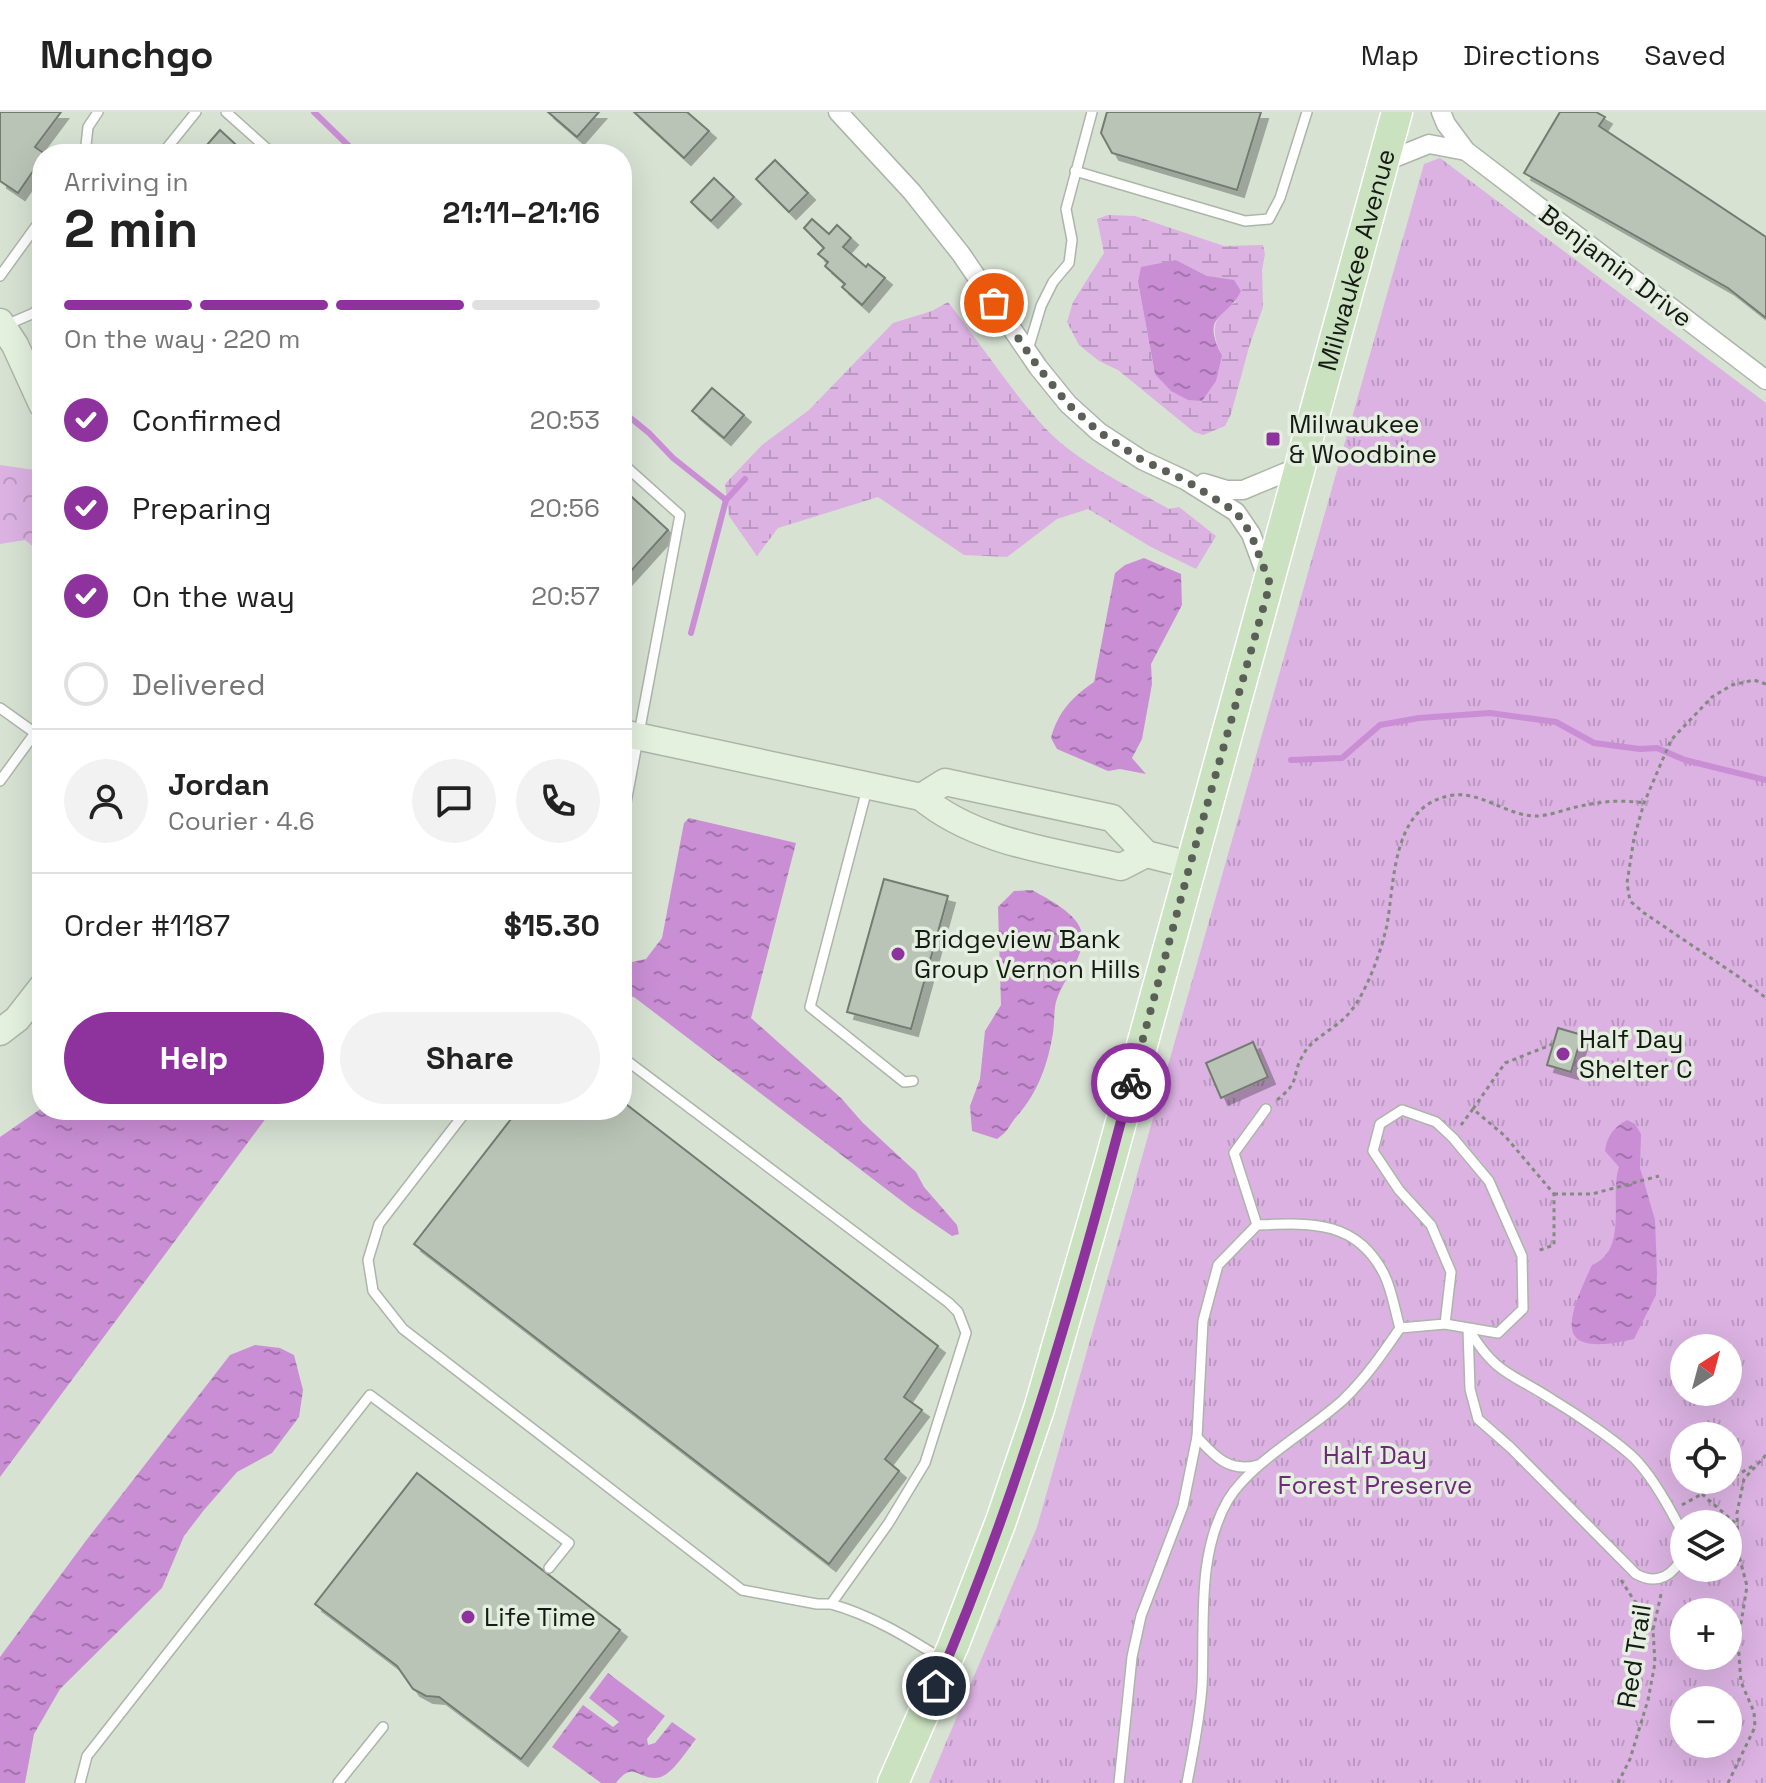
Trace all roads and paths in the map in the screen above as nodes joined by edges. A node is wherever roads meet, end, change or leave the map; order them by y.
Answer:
1 (98, 112) edge
2 (196, 112) edge
3 (226, 112) edge
4 (838, 112) edge
5 (1092, 112) edge
6 (1307, 112) edge
7 (1397, 112) edge
8 (1441, 112) edge
9 (86, 144) edge
10 (170, 144) edge
11 (262, 144) edge
12 (1466, 151) junction
13 (1384, 162) junction
14 (1075, 171) junction
15 (32, 232) edge
16 (0, 276) edge
17 (32, 314) edge
18 (1, 324) edge
19 (1028, 353) junction
20 (1766, 380) edge
21 (32, 382) edge
22 (1301, 466) junction
23 (632, 472) edge
24 (1185, 480) junction
25 (1270, 584) junction
26 (1766, 684) edge
27 (0, 708) edge
28 (632, 726) edge
29 (32, 731) edge
30 (632, 735) edge
31 (32, 742) edge
32 (0, 781) edge
33 (868, 786) junction
34 (921, 797) junction
35 (1644, 803) junction
36 (1146, 854) junction
37 (1190, 865) junction
38 (1766, 998) edge
39 (32, 1000) edge
40 (0, 1032) edge
41 (1553, 1044) dead end
42 (632, 1065) edge
43 (913, 1081) dead end
44 (1266, 1109) joint
45 (1473, 1109) junction
46 (459, 1120) edge
47 (1453, 1138) junction
48 (1659, 1176) dead end
49 (1554, 1194) junction
50 (1257, 1225) junction
51 (1522, 1256) junction
52 (1445, 1324) junction
53 (1400, 1328) junction
54 (1468, 1329) junction
55 (1197, 1437) junction
56 (1766, 1455) edge
57 (1265, 1462) junction
58 (1757, 1464) junction
59 (1742, 1472) edge
60 (1702, 1494) joint
61 (1671, 1510) joint
62 (1721, 1510) edge
63 (1738, 1510) edge
64 (1609, 1549) junction
65 (1742, 1567) edge
66 (549, 1568) dead end
67 (1670, 1575) edge
68 (1665, 1577) junction
69 (831, 1604) junction
70 (1653, 1630) junction
71 (946, 1662) junction
72 (383, 1727) dead end
73 (80, 1783) edge
74 (338, 1783) edge
75 (893, 1783) edge
76 (1119, 1783) edge
77 (1187, 1783) edge
78 (1618, 1783) edge
79 (1728, 1783) edge

1 - 9 lane
2 - 10 lane
3 - 11 lane
4 - 19 street
5 - 14 lane
6 - 14 lane
7 - 13 main road, Milwaukee Avenue
8 - 12 street, Benjamin Drive
12 - 13 street, Benjamin Drive
12 - 20 street, Benjamin Drive
13 - 22 main road, Milwaukee Avenue
14 - 19 lane
15 - 16 lane
17 - 18 lane
18 - 21 street
19 - 24 street
22 - 24 street
22 - 25 main road, Milwaukee Avenue
23 - 28 lane
24 - 25 street
25 - 37 main road, Milwaukee Avenue
26 - 35 path
27 - 29 lane
30 - 33 street
31 - 32 lane
33 - 34 street
33 - 43 lane
34 - 36 street
34 - 36 street
35 - 38 path
35 - 44 path
36 - 37 street
37 - 71 main road, Milwaukee Avenue
39 - 40 street
41 - 45 path
42 - 69 lane
44 - 50 lane
45 - 47 path
45 - 49 path
46 - 69 lane
47 - 51 lane
47 - 52 lane
48 - 49 path
49 - 51 path
50 - 53 lane
50 - 55 lane
51 - 54 lane
52 - 53 lane
52 - 54 lane
53 - 57 lane
54 - 61 lane
54 - 64 lane
55 - 57 lane
55 - 76 lane
56 - 58 path
57 - 77 lane
58 - 59 path
58 - 63 path
60 - 61 path
60 - 62 path
64 - 68 lane
64 - 70 path
65 - 79 path
66 - 73 lane
67 - 68 lane
68 - 70 path, Red Trail
69 - 71 lane
70 - 78 path, Red Trail
71 - 75 main road, Milwaukee Avenue
72 - 74 lane

